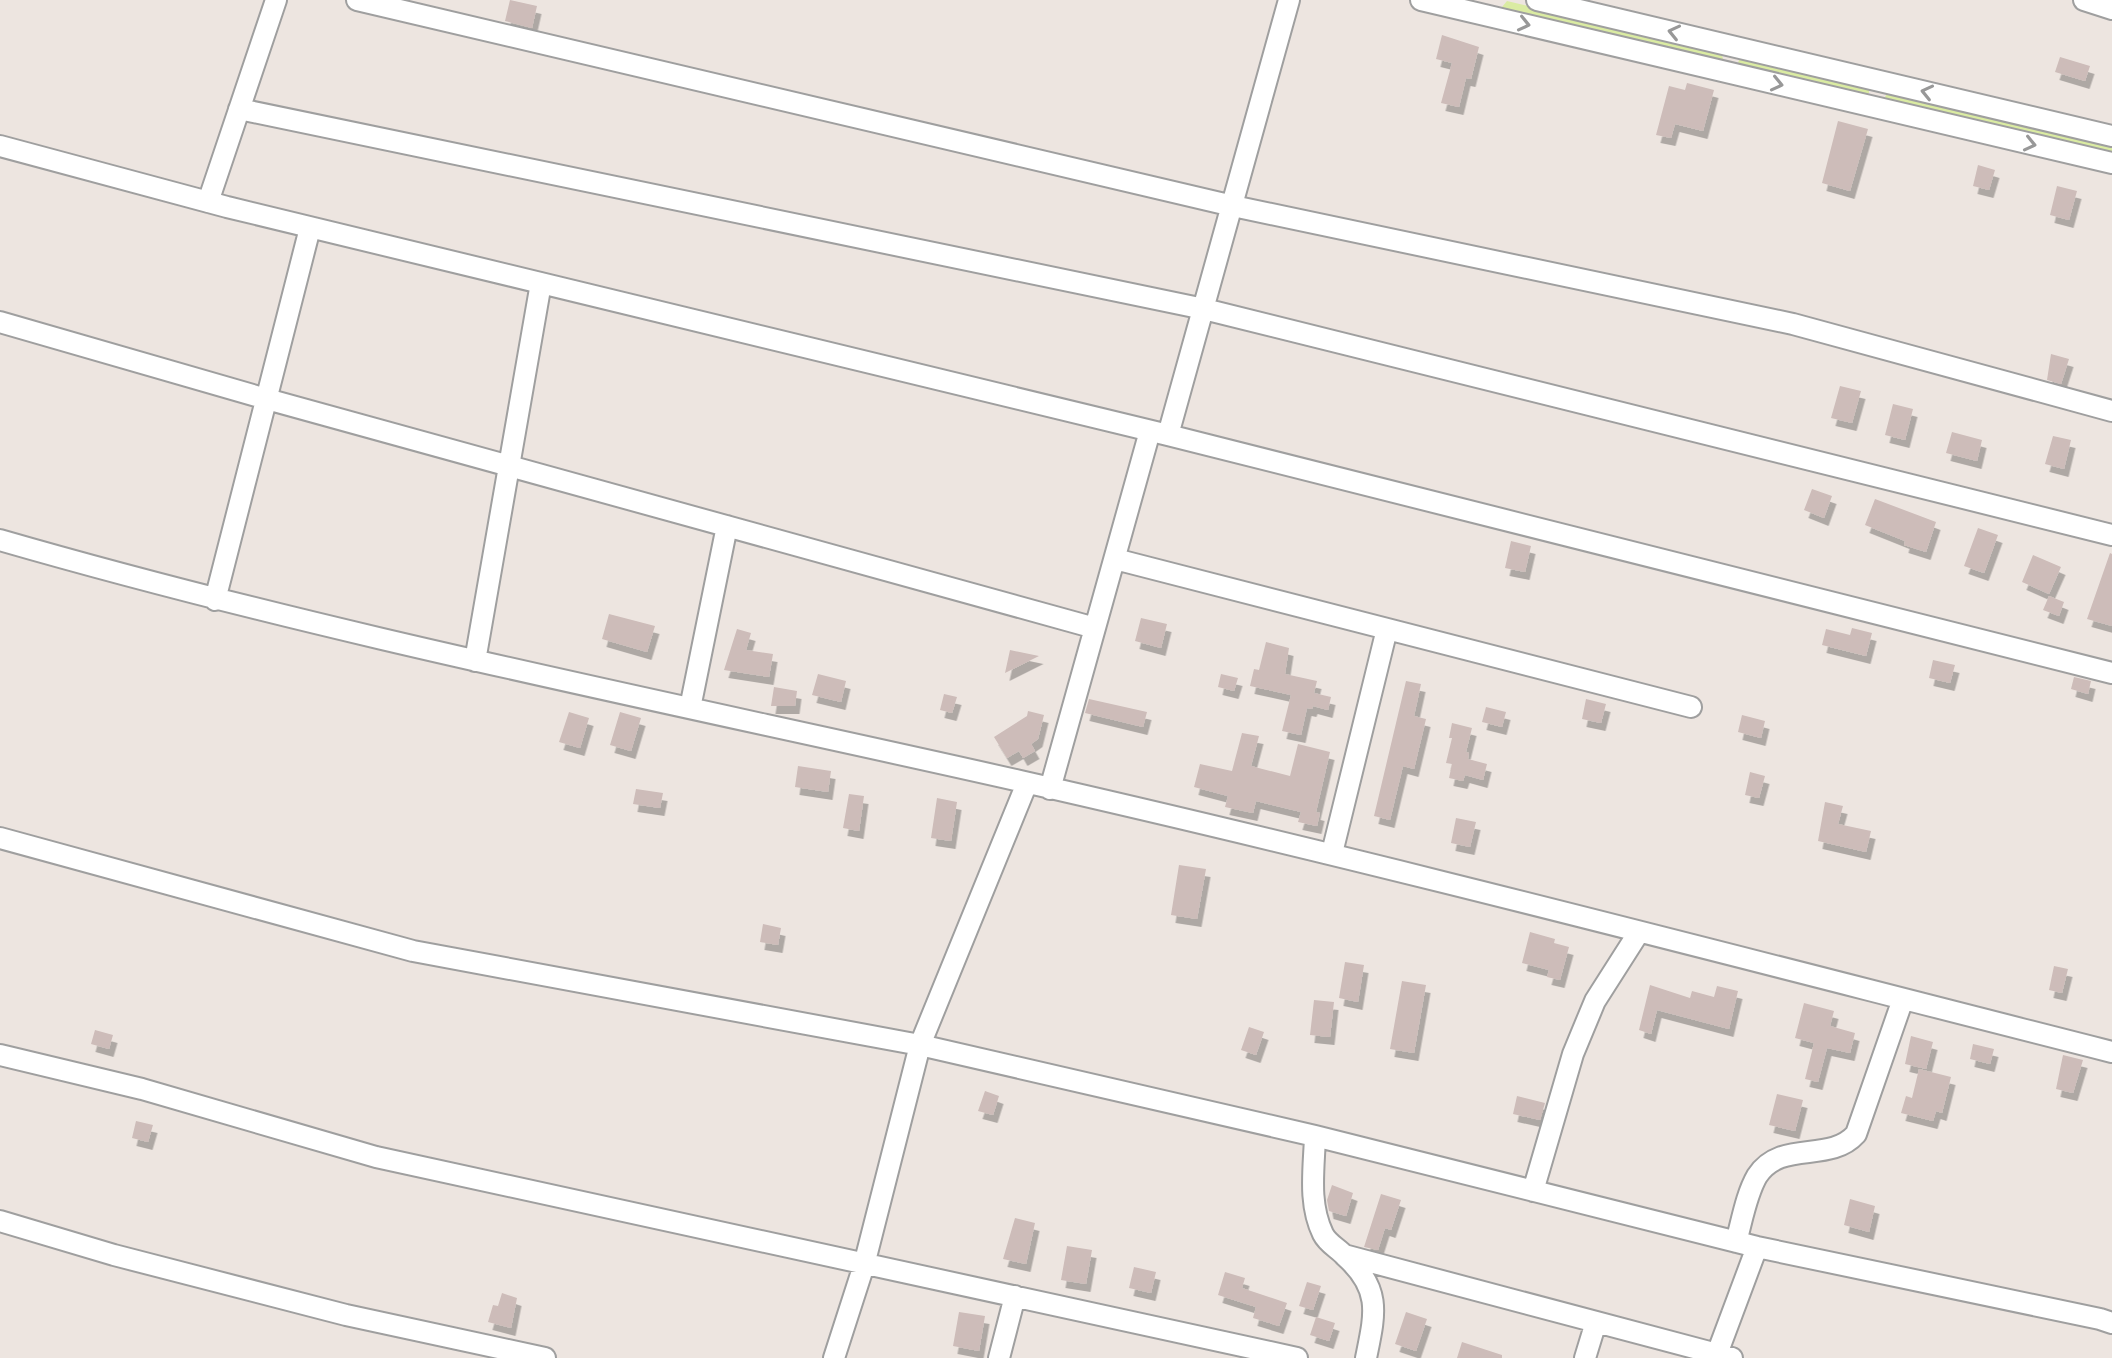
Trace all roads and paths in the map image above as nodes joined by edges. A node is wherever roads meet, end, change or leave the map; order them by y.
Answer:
1 (276, 0) edge
2 (357, 0) edge
3 (1289, 0) edge
4 (1421, 0) edge
5 (1537, 0) edge
6 (2084, 0) edge
7 (1496, 8) edge
8 (2112, 9) edge
9 (1736, 47) junction
10 (1727, 72) junction
11 (1880, 81) junction
12 (1873, 107) junction
13 (239, 109) junction
14 (2112, 136) edge
15 (0, 146) edge
16 (2112, 163) edge
17 (208, 202) junction
18 (1233, 206) junction
19 (310, 228) junction
20 (541, 283) junction
21 (1204, 309) junction
22 (0, 322) edge
23 (267, 398) junction
24 (2112, 411) edge
25 (1159, 433) junction
26 (509, 466) junction
27 (727, 526) junction
28 (2112, 535) edge
29 (0, 540) edge
30 (1115, 559) junction
31 (215, 600) junction
32 (1095, 628) junction
33 (1387, 629) junction
34 (475, 661) junction
35 (2112, 673) edge
36 (1691, 707) dead end
37 (690, 708) junction
38 (1027, 783) junction
39 (1050, 789) junction
40 (0, 838) edge
41 (1332, 853) junction
42 (1639, 932) junction
43 (1903, 999) junction
44 (920, 1045) junction
45 (2112, 1052) edge
46 (0, 1055) edge
47 (1315, 1136) junction
48 (1533, 1191) junction
49 (0, 1221) edge
50 (1736, 1242) junction
51 (1757, 1247) junction
52 (1344, 1255) junction
53 (864, 1265) junction
54 (1015, 1296) junction
55 (1596, 1322) junction
56 (2112, 1323) edge
57 (1725, 1356) edge
58 (545, 1358) edge
59 (834, 1358) edge
60 (999, 1358) edge
61 (1297, 1358) edge
62 (1366, 1358) edge
63 (1585, 1358) edge

1 - 13 street
2 - 18 street
3 - 18 street
4 - 7 street
9 -> 5 street
6 - 8 street
7 -> 10 street
9 - 10 street
9 - 11 street
10 -> 12 street
11 - 12 street
14 -> 11 street
12 -> 16 street
13 - 17 street
13 - 21 street
15 - 17 street
17 - 19 street
18 - 21 street
18 - 24 street
19 - 20 street
19 - 23 street
20 - 25 street
20 - 26 street
21 - 25 street
21 - 28 street
22 - 23 street
23 - 26 street
23 - 31 street
25 - 30 street
25 - 35 street
26 - 27 street
26 - 34 street
27 - 32 street
27 - 37 street
29 - 31 street
30 - 32 street
30 - 33 street
31 - 34 street
32 - 39 street
33 - 36 street
33 - 41 street
34 - 37 street
37 - 38 street
38 - 39 street
38 - 44 street
39 - 41 street
40 - 44 street
41 - 42 street
42 - 43 street
42 - 48 street
43 - 45 street
43 - 50 street
44 - 47 street
44 - 53 street
46 - 53 street
47 - 48 street
47 - 52 street
48 - 50 street
49 - 58 street
50 - 51 street
51 - 56 street
51 - 57 street
52 - 55 street
52 - 62 street
53 - 54 street
53 - 59 street
54 - 60 street
54 - 61 street
55 - 57 street
55 - 63 street

